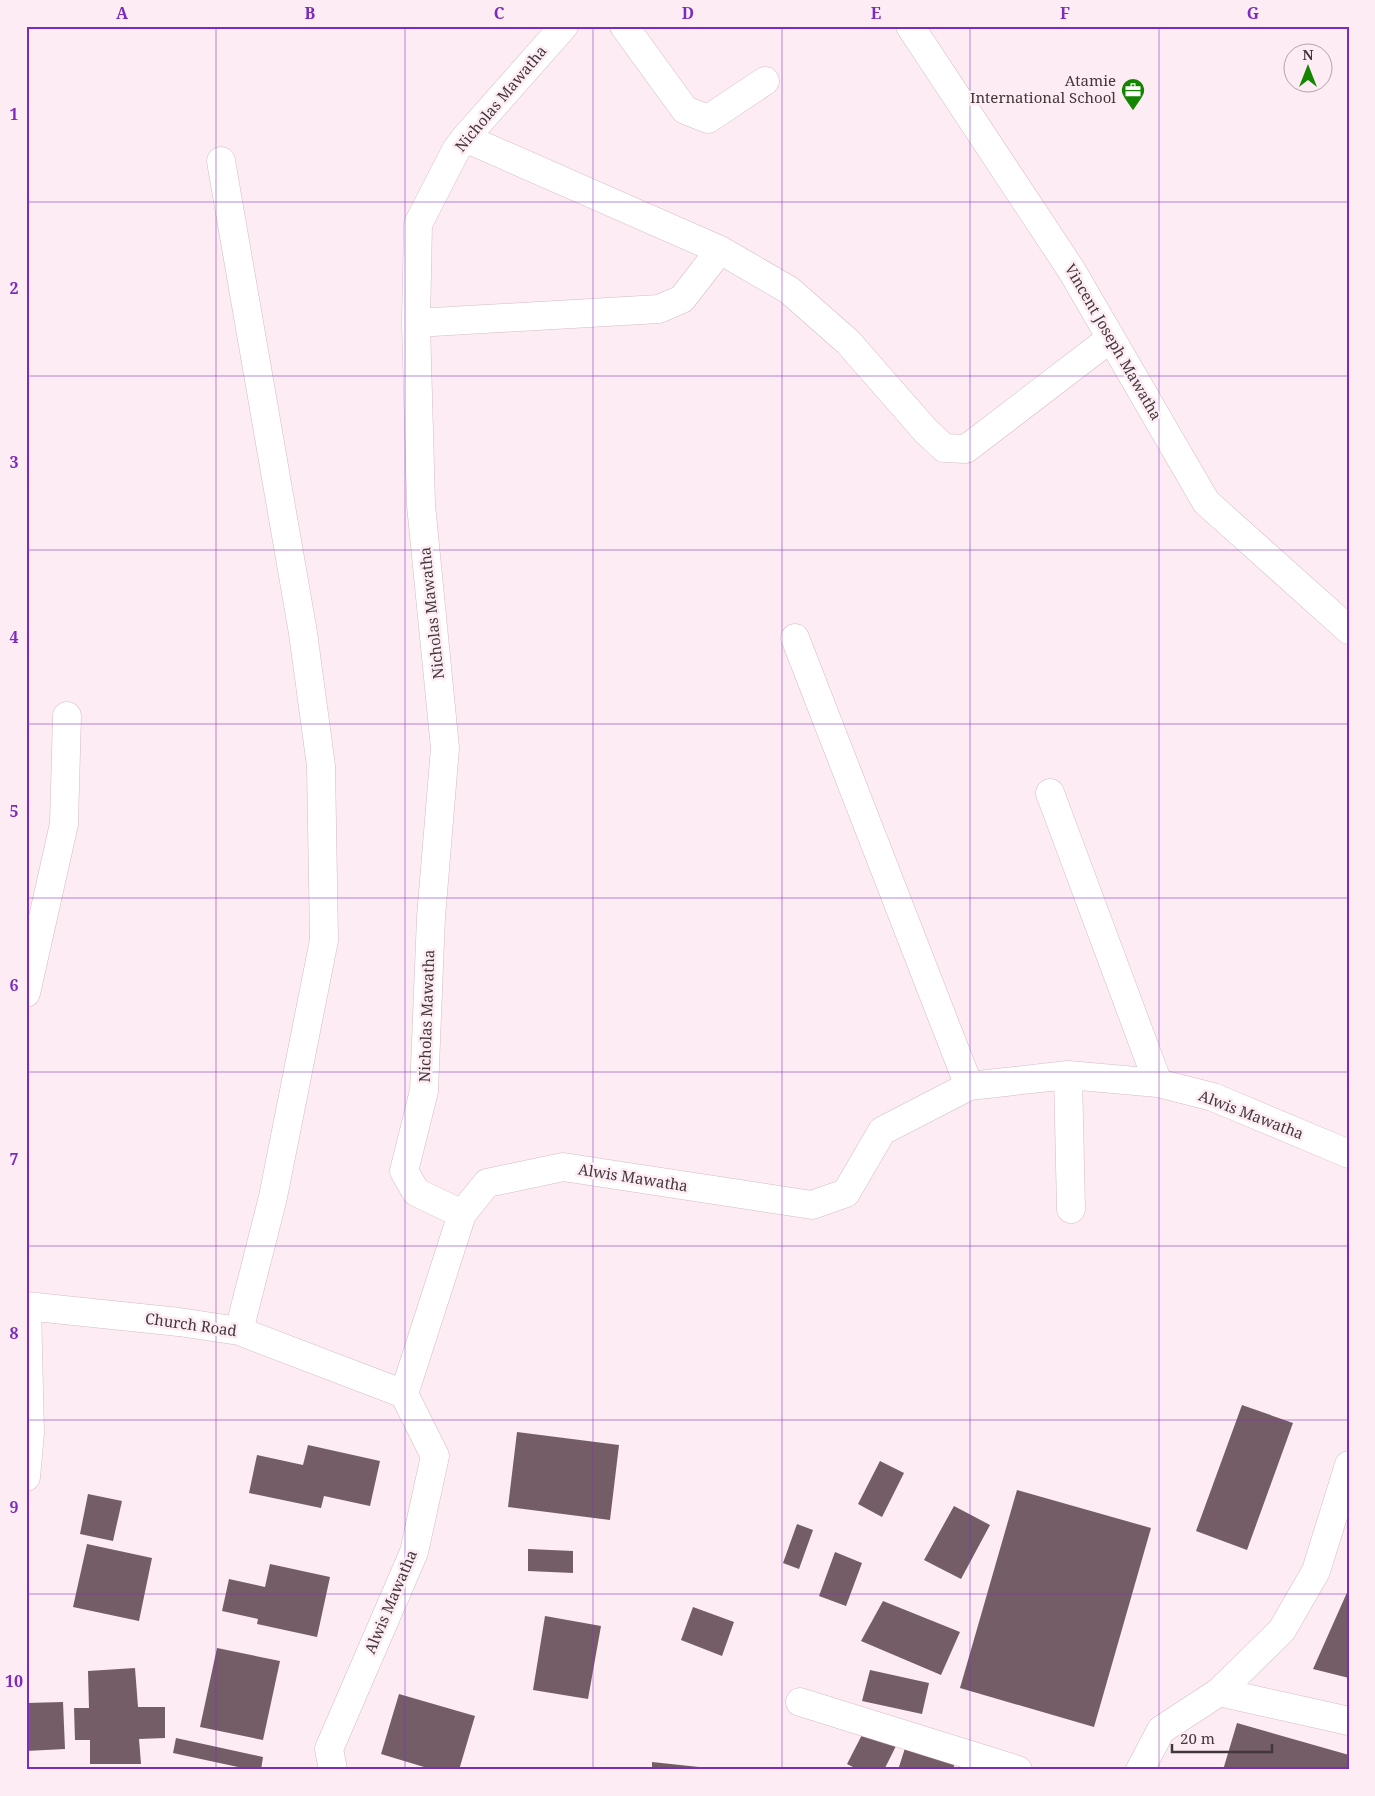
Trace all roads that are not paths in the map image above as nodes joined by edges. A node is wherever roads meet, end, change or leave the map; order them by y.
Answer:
1 (564, 26) edge
2 (624, 26) edge
3 (910, 26) edge
4 (765, 81) dead end
5 (465, 138) junction
6 (221, 161) dead end
7 (720, 250) junction
8 (416, 323) junction
9 (1111, 338) junction
10 (1349, 630) edge
11 (795, 638) dead end
12 (67, 716) dead end
13 (1050, 794) dead end
14 (26, 993) edge
15 (1068, 1075) junction
16 (1158, 1083) junction
17 (969, 1086) junction
18 (1349, 1154) edge
19 (1071, 1209) dead end
20 (462, 1214) junction
21 (27, 1306) edge
22 (239, 1331) junction
23 (404, 1394) junction
24 (1349, 1465) edge
25 (26, 1477) edge
26 (1218, 1692) junction
27 (800, 1702) dead end
28 (1349, 1721) edge
29 (333, 1770) edge
30 (1018, 1770) edge
31 (1140, 1770) edge

1 - 5 street, Nicholas Mawatha
2 - 4 street
3 - 9 street, Vincent Joseph Mawatha
5 - 7 street
5 - 8 street, Nicholas Mawatha
6 - 22 street
7 - 8 street
7 - 9 street
8 - 20 street, Nicholas Mawatha
9 - 10 street, Vincent Joseph Mawatha
11 - 17 street
12 - 14 street
13 - 16 street
15 - 16 street, Alwis Mawatha
15 - 17 street, Alwis Mawatha
15 - 19 street
16 - 18 street, Alwis Mawatha
17 - 20 street, Alwis Mawatha
20 - 23 street, Alwis Mawatha
21 - 22 street, Church Road
21 - 25 street
22 - 23 street, Church Road
23 - 29 street, Alwis Mawatha
24 - 26 street
26 - 28 street
26 - 31 street
27 - 30 street

